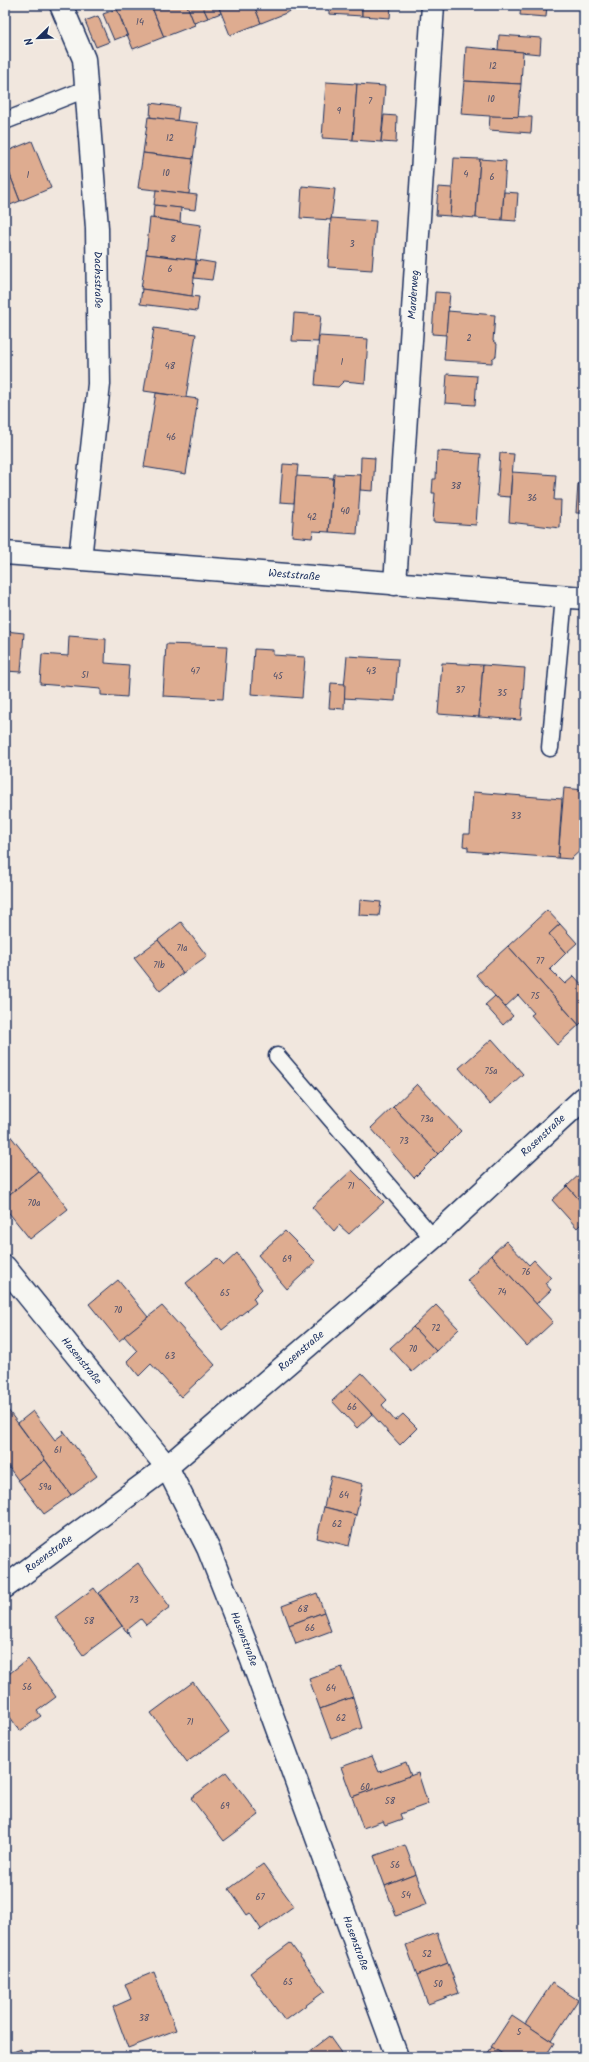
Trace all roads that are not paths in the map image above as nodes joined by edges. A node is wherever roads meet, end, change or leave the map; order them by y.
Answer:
1 (61, 5) edge
2 (433, 5) edge
3 (86, 89) junction
4 (5, 121) edge
5 (5, 553) edge
6 (80, 559) junction
7 (395, 584) junction
8 (574, 598) edge
9 (550, 748) dead end
10 (277, 1056) dead end
11 (584, 1098) edge
12 (433, 1238) junction
13 (5, 1267) edge
14 (167, 1467) junction
15 (5, 1587) edge
16 (397, 2057) edge

1 - 3 street, Dachsstraße
2 - 7 street, Marderweg
3 - 4 lane
3 - 6 street, Dachsstraße
5 - 6 street, Weststraße
6 - 7 street, Weststraße
7 - 8 street, Weststraße
8 - 9 lane
10 - 12 lane
11 - 12 street, Rosenstraße
12 - 14 street, Rosenstraße
13 - 14 street, Hasenstraße
14 - 15 street, Rosenstraße
14 - 16 street, Hasenstraße

